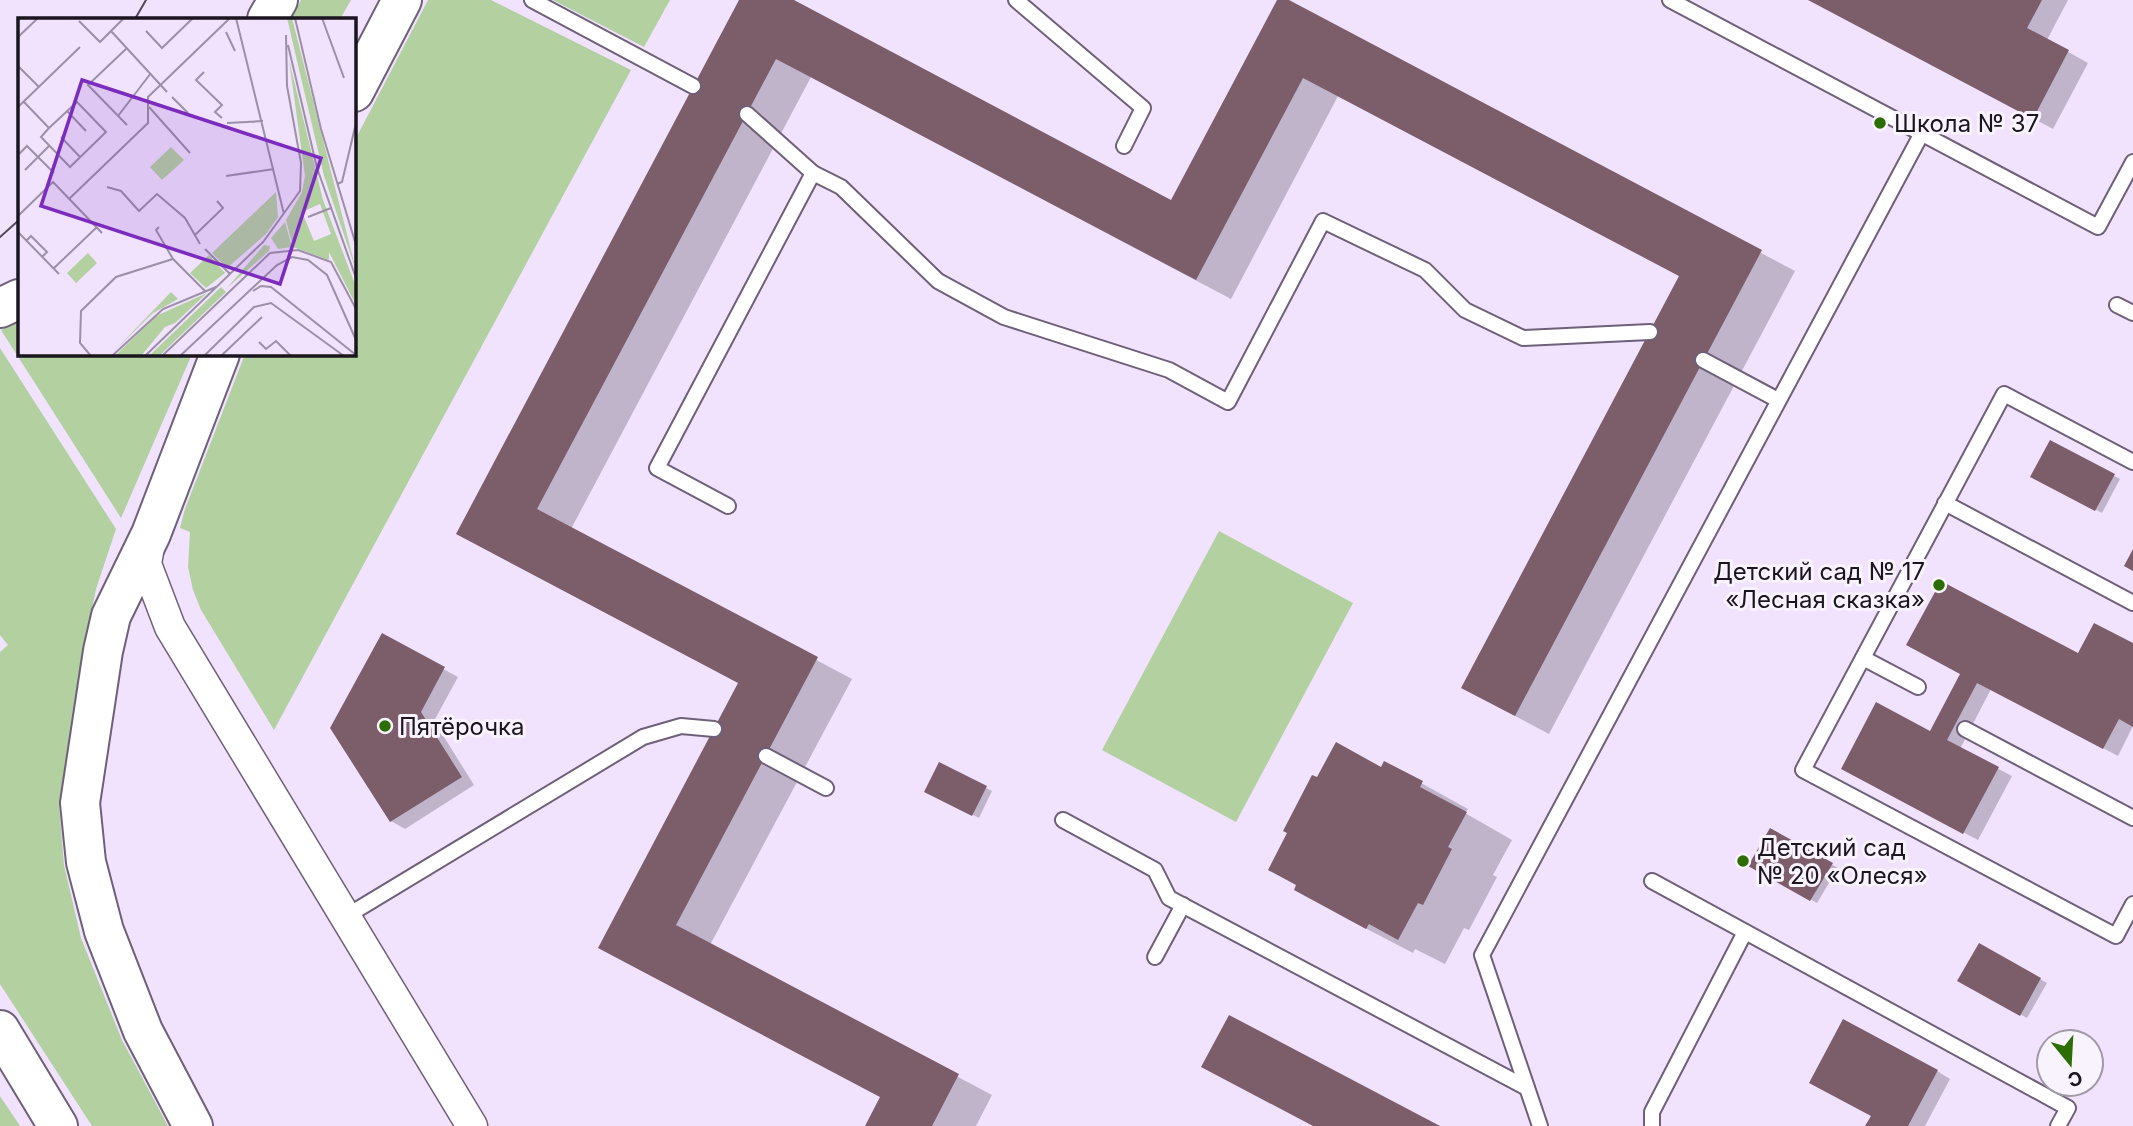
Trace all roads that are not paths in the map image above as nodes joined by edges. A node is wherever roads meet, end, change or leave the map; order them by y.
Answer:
1 (278, 0) edge
2 (401, 0) edge
3 (532, 0) edge
4 (1016, 0) edge
5 (1670, 0) edge
6 (268, 18) edge
7 (694, 86) dead end
8 (355, 90) edge
9 (747, 114) dead end
10 (1922, 133) junction
11 (1124, 146) dead end
12 (2133, 162) edge
13 (813, 173) junction
14 (18, 299) edge
15 (2117, 305) dead end
16 (0, 308) edge
17 (2133, 313) edge
18 (1650, 332) dead end
19 (220, 355) edge
20 (1703, 360) dead end
21 (1778, 400) junction
22 (2133, 462) edge
23 (1945, 503) junction
24 (728, 506) dead end
25 (151, 534) junction
26 (2133, 603) edge
27 (1863, 658) junction
28 (1918, 687) dead end
29 (714, 729) dead end
30 (1965, 729) dead end
31 (766, 756) dead end
32 (826, 788) dead end
33 (2133, 818) edge
34 (1063, 820) dead end
35 (1652, 881) dead end
36 (2133, 904) edge
37 (1183, 905) junction
38 (345, 917) junction
39 (1745, 932) junction
40 (1156, 957) dead end
41 (0, 1030) edge
42 (1527, 1088) junction
43 (58, 1126) edge
44 (193, 1126) edge
45 (472, 1126) edge
46 (1540, 1126) edge
47 (1652, 1126) edge
48 (2058, 1126) edge

1 - 6 main road
2 - 8 main road
3 - 7 lane
4 - 11 lane
5 - 10 lane
9 - 13 lane
10 - 12 lane
10 - 21 lane
13 - 18 lane
13 - 24 lane
14 - 16 main road
15 - 17 lane
19 - 25 main road
20 - 21 lane
21 - 42 lane
22 - 23 lane
23 - 26 lane
23 - 27 lane
25 - 38 street
25 - 44 main road
27 - 28 lane
27 - 36 lane
29 - 38 lane
30 - 33 lane
31 - 32 lane
34 - 37 lane
35 - 39 lane
37 - 40 lane
37 - 42 lane
38 - 45 street
39 - 47 lane
39 - 48 lane
41 - 43 main road
42 - 46 lane

